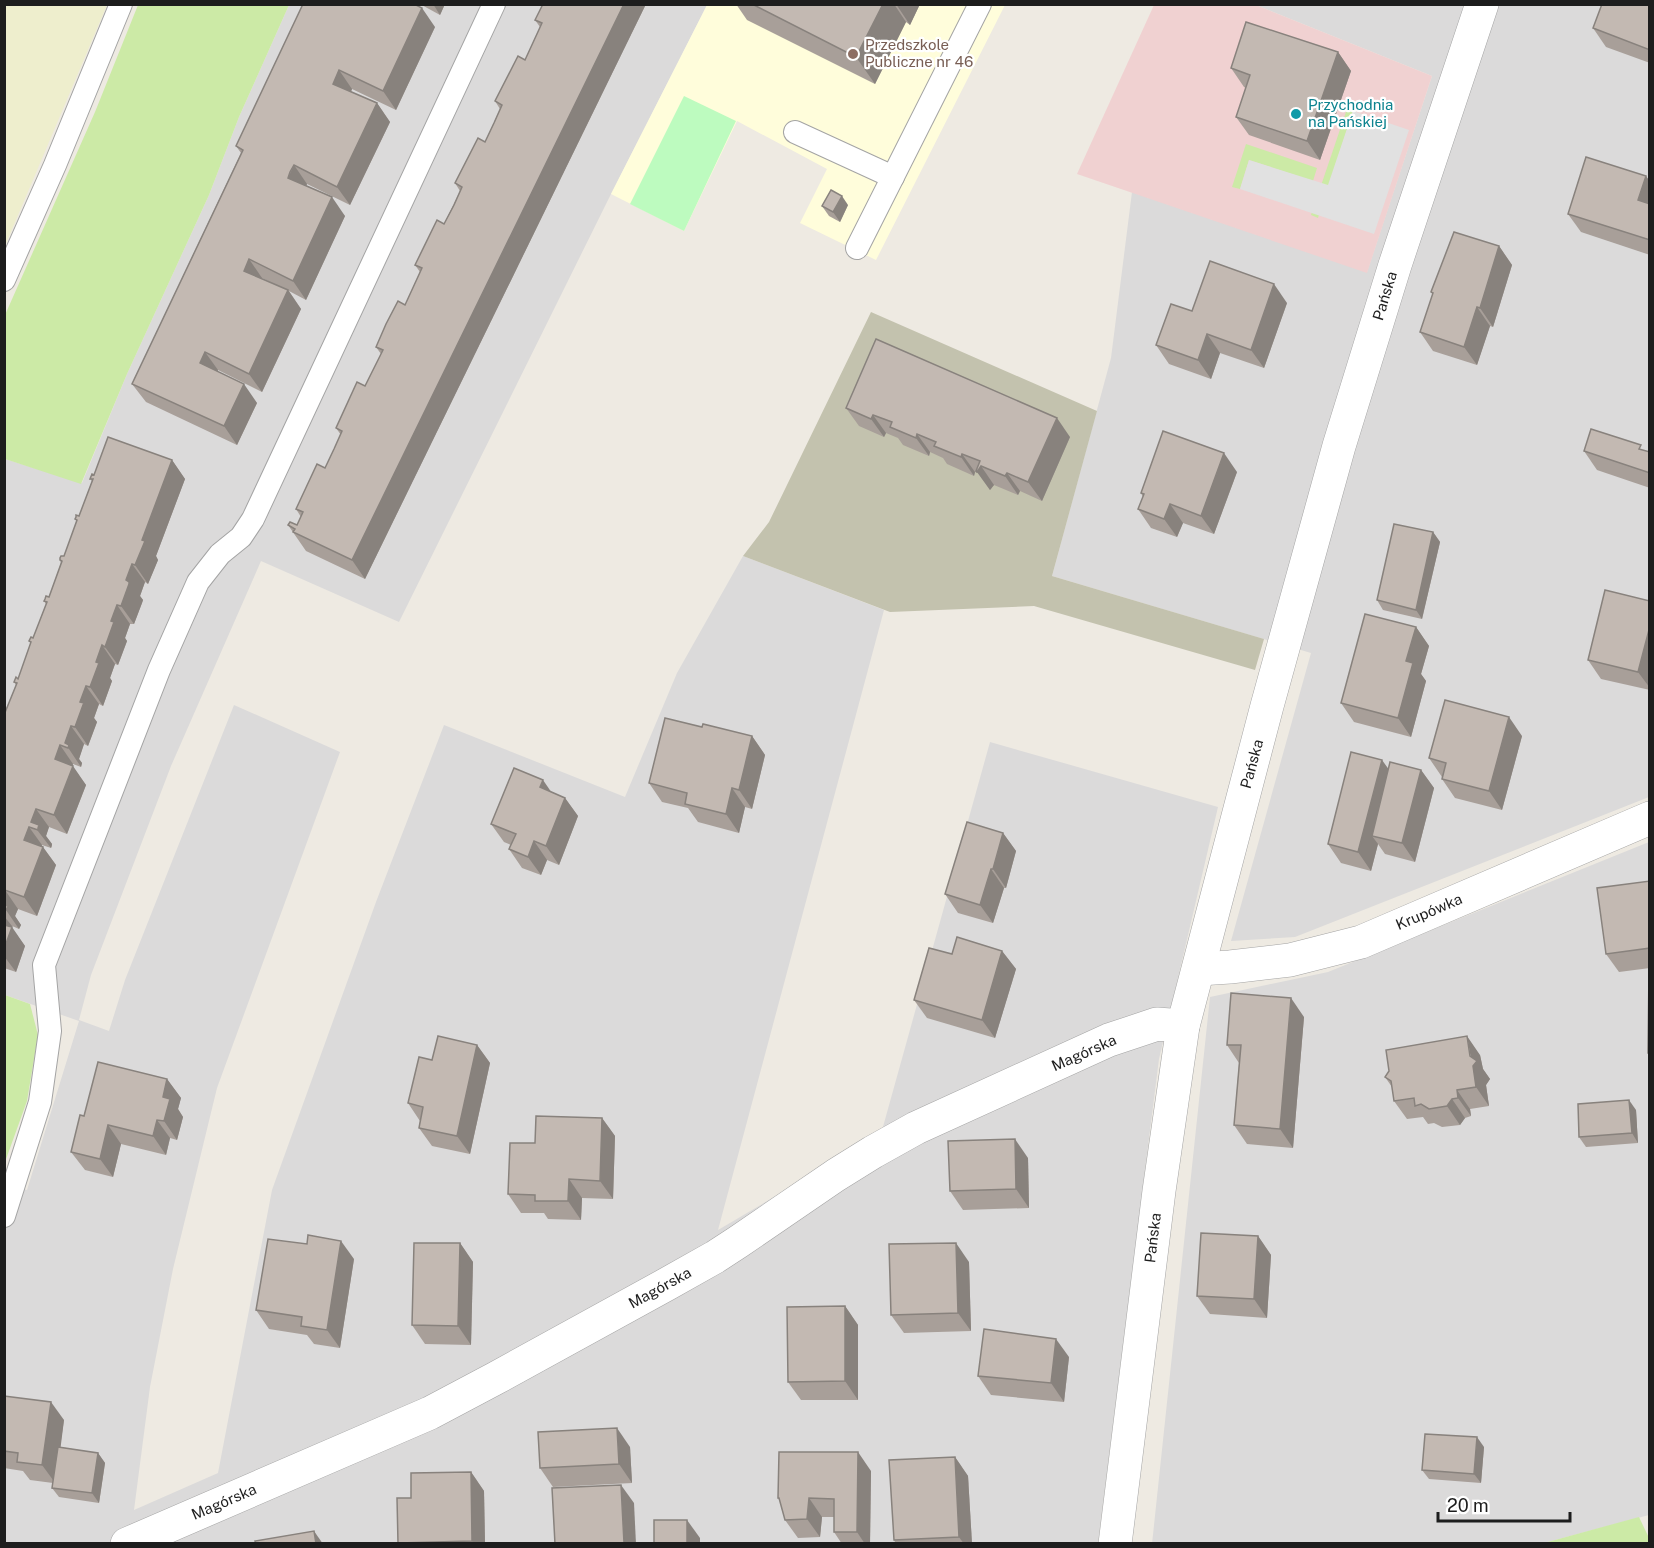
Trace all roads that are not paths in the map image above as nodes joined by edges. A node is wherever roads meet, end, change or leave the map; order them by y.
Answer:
1 (121, 4) edge
2 (494, 4) edge
3 (980, 4) edge
4 (1482, 4) edge
5 (795, 132) dead end
6 (893, 177) junction
7 (856, 248) dead end
8 (4, 280) edge
9 (1650, 818) edge
10 (1199, 969) junction
11 (1183, 1026) junction
12 (4, 1216) edge
13 (127, 1544) edge
14 (1115, 1544) edge

1 - 8 lane
2 - 12 lane
3 - 6 lane
4 - 10 street, Pańska
5 - 6 lane
6 - 7 lane
9 - 10 street, Krupówka
10 - 11 street, Pańska
11 - 13 street, Magórska
11 - 14 street, Pańska

